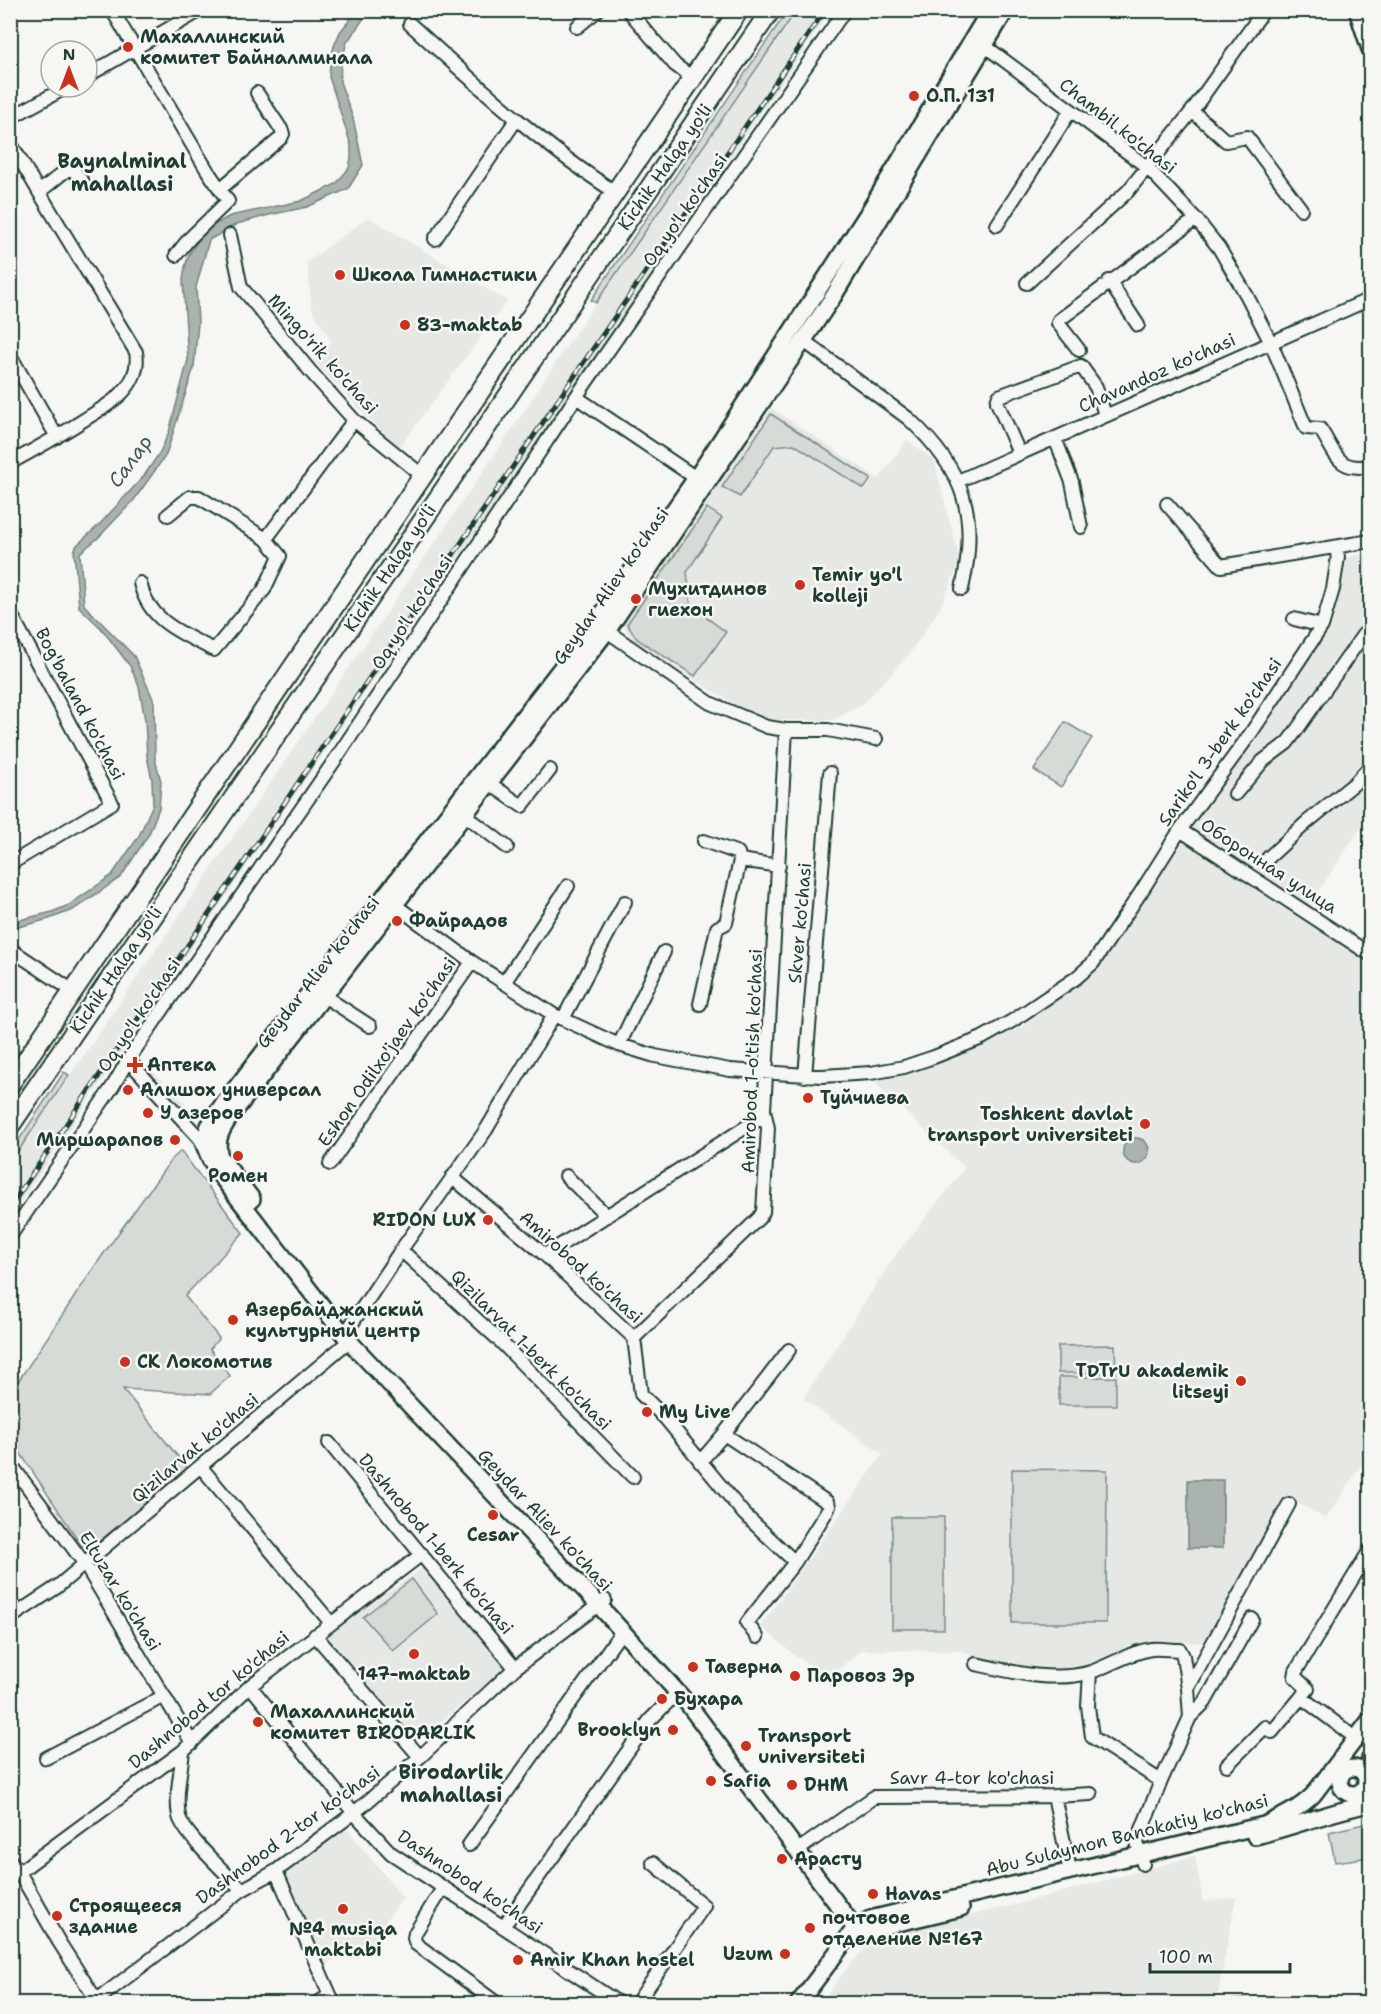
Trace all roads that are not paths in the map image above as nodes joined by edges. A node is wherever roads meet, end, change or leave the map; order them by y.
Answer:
1 (112, 10) edge
2 (201, 10) edge
3 (598, 10) edge
4 (628, 10) edge
5 (739, 10) edge
6 (771, 10) edge
7 (845, 10) edge
8 (990, 10) edge
9 (1006, 10) edge
10 (1264, 10) edge
11 (1357, 10) edge
12 (410, 24) dead end
13 (577, 27) dead end
14 (979, 43) junction
15 (1371, 49) edge
16 (135, 50) junction
17 (99, 70) edge
18 (693, 78) junction
19 (257, 93) dead end
20 (45, 99) edge
21 (1071, 110) junction
22 (1192, 111) junction
23 (10, 118) edge
24 (516, 120) junction
25 (10, 142) edge
26 (1147, 167) junction
27 (83, 183) dead end
28 (220, 189) junction
29 (39, 192) junction
30 (615, 192) junction
31 (1301, 209) dead end
32 (1196, 219) junction
33 (996, 225) dead end
34 (230, 235) dead end
35 (435, 239) dead end
36 (176, 255) dead end
37 (1109, 281) junction
38 (1027, 283) dead end
39 (1371, 299) edge
40 (1138, 325) dead end
41 (798, 337) junction
42 (1271, 343) junction
43 (1079, 350) dead end
44 (10, 355) edge
45 (576, 397) junction
46 (1105, 415) junction
47 (354, 420) junction
48 (57, 437) junction
49 (1055, 438) junction
50 (1019, 453) junction
51 (10, 463) edge
52 (1371, 466) edge
53 (423, 476) junction
54 (701, 481) junction
55 (958, 481) junction
56 (1167, 504) dead end
57 (168, 514) dead end
58 (1081, 527) dead end
59 (266, 539) junction
60 (1371, 541) edge
61 (1336, 547) junction
62 (140, 583) dead end
63 (962, 589) dead end
64 (11, 615) edge
65 (1294, 619) dead end
66 (1322, 626) junction
67 (601, 627) junction
68 (1371, 630) edge
69 (786, 730) junction
70 (876, 739) dead end
71 (1371, 766) edge
72 (550, 770) dead end
73 (830, 773) dead end
74 (489, 783) junction
75 (1235, 794) dead end
76 (465, 815) junction
77 (1180, 830) junction
78 (704, 841) dead end
79 (507, 847) dead end
80 (1268, 858) dead end
81 (12, 859) edge
82 (740, 860) junction
83 (779, 866) junction
84 (568, 886) dead end
85 (390, 902) junction
86 (625, 902) dead end
87 (10, 949) edge
88 (664, 952) dead end
89 (1368, 953) dead end
90 (472, 962) junction
91 (504, 983) junction
92 (73, 991) junction
93 (324, 996) junction
94 (93, 1003) junction
95 (700, 1004) dead end
96 (558, 1017) junction
97 (370, 1026) dead end
98 (278, 1045) junction
99 (619, 1045) junction
100 (128, 1060) junction
101 (767, 1073) junction
102 (805, 1076) junction
103 (10, 1084) edge
104 (764, 1110) junction
105 (10, 1126) edge
106 (202, 1142) junction
107 (220, 1157) junction
108 (330, 1164) dead end
109 (566, 1176) dead end
110 (452, 1177) junction
111 (607, 1216) junction
112 (10, 1236) edge
113 (401, 1250) junction
114 (545, 1255) junction
115 (350, 1335) junction
116 (634, 1338) junction
117 (789, 1350) dead end
118 (724, 1434) junction
119 (329, 1443) dead end
120 (700, 1462) junction
121 (10, 1463) edge
122 (201, 1467) junction
123 (633, 1478) dead end
124 (1289, 1504) dead end
125 (1371, 1550) edge
126 (422, 1554) junction
127 (795, 1562) junction
128 (84, 1563) junction
129 (602, 1603) junction
130 (10, 1618) edge
131 (1252, 1619) dead end
132 (331, 1623) junction
133 (622, 1631) junction
134 (315, 1635) junction
135 (757, 1637) dead end
136 (976, 1664) dead end
137 (515, 1668) junction
138 (1090, 1672) junction
139 (250, 1686) junction
140 (1188, 1688) junction
141 (678, 1692) junction
142 (164, 1696) junction
143 (1301, 1697) junction
144 (692, 1701) junction
145 (1190, 1717) junction
146 (1371, 1720) edge
147 (1357, 1739) junction
148 (187, 1747) junction
149 (1347, 1753) junction
150 (420, 1757) junction
151 (46, 1758) dead end
152 (1227, 1765) dead end
153 (1363, 1771) edge
154 (1161, 1781) junction
155 (1320, 1786) junction
156 (1091, 1794) dead end
157 (1354, 1795) junction
158 (1054, 1796) junction
159 (1371, 1803) edge
160 (354, 1813) junction
161 (1330, 1813) junction
162 (469, 1845) dead end
163 (801, 1848) junction
164 (1141, 1859) junction
165 (10, 1860) edge
166 (653, 1863) dead end
167 (1070, 1870) junction
168 (276, 1871) junction
169 (19, 1872) junction
170 (443, 1888) junction
171 (242, 1890) junction
172 (503, 1927) junction
173 (860, 1928) junction
174 (332, 1999) edge
175 (98, 2002) edge
176 (316, 2004) edge
177 (498, 2004) edge
178 (620, 2004) edge
179 (636, 2004) edge
180 (798, 2004) edge
181 (809, 2004) edge

1 - 16 street
2 - 16 street
3 - 13 street
4 - 18 street
5 - 18 highway, Kichik Halqa yo'li
6 - 94 highway, Kichik Halqa yo'li
7 - 45 street, Oq yo'l ko'chasi
8 - 14 main road, Geydar Aliev ko'chasi
9 - 14 main road, Geydar Aliev ko'chasi
10 - 22 street
11 - 15 main road
12 - 24 street
14 - 21 street, Chambil ko'chasi
14 - 41 main road, Geydar Aliev ko'chasi
16 - 17 street
16 - 28 street
18 - 30 highway, Kichik Halqa yo'li
19 - 28 street
20 - 23 street
21 - 26 street, Chambil ko'chasi
21 - 33 street
22 - 26 street
22 - 31 street
24 - 30 street
24 - 35 street
25 - 29 street
26 - 32 street, Chambil ko'chasi
26 - 38 street
27 - 29 street
28 - 36 street
29 - 48 street
30 - 53 highway, Kichik Halqa yo'li
32 - 37 street
32 - 42 street, Chambil ko'chasi
34 - 47 street, Mingo'rik ko'chasi
37 - 40 street
37 - 43 street
39 - 42 street, Chavandoz ko'chasi
41 - 54 main road, Geydar Aliev ko'chasi
41 - 55 street
42 - 46 street, Chavandoz ko'chasi
42 - 52 street, Chambil ko'chasi
44 - 48 street
45 - 54 street
45 - 100 street, Oq yo'l ko'chasi
46 - 49 street, Chavandoz ko'chasi
46 - 50 street
47 - 53 street, Mingo'rik ko'chasi
47 - 59 street
48 - 51 street
49 - 50 street, Chavandoz ko'chasi
49 - 58 street
50 - 55 street, Chavandoz ko'chasi
53 - 92 highway, Kichik Halqa yo'li
54 - 67 main road, Geydar Aliev ko'chasi
55 - 63 street
56 - 61 street
57 - 59 street
59 - 62 street
60 - 61 street
61 - 66 street, Sariko'l 3-berk ko'chasi
64 - 81 street, Bog'baland ko'chasi
65 - 66 street
66 - 77 street, Sariko'l 3-berk ko'chasi
67 - 69 street
67 - 74 main road, Geydar Aliev ko'chasi
67 - 85 main road, Geydar Aliev ko'chasi
68 - 75 street
69 - 70 street
69 - 83 street, Amirobod 1-o'tish ko'chasi
71 - 80 street
72 - 74 street
73 - 102 street, Skver ko'chasi
74 - 76 main road, Geydar Aliev ko'chasi
76 - 79 street
76 - 85 main road, Geydar Aliev ko'chasi
77 - 89 street, Оборонная улица
77 - 102 street, Sariko'l 3-berk ko'chasi
78 - 82 street
82 - 83 street
82 - 95 street
83 - 101 street, Amirobod 1-o'tish ko'chasi
84 - 91 street
85 - 90 street, Sariko'l 3-berk ko'chasi
85 - 93 main road, Geydar Aliev ko'chasi
85 - 98 main road, Geydar Aliev ko'chasi
86 - 96 street, Qizilarvat ko'chasi
87 - 92 street
88 - 99 street
90 - 91 street, Sariko'l 3-berk ko'chasi
90 - 108 street, Eshon Odilxo'jaev ko'chasi
91 - 96 street, Sariko'l 3-berk ko'chasi
92 - 94 highway
92 - 103 highway, Kichik Halqa yo'li
93 - 97 street
93 - 98 main road, Geydar Aliev ko'chasi
94 - 105 highway, Kichik Halqa yo'li
96 - 99 street, Sariko'l 3-berk ko'chasi
96 - 110 street, Qizilarvat ko'chasi
98 - 106 main road, Geydar Aliev ko'chasi
98 - 107 main road, Geydar Aliev ko'chasi
99 - 101 street, Sariko'l 3-berk ko'chasi
100 - 106 street, Geydar Aliev ko'chasi
100 - 112 street, Oq yo'l ko'chasi
101 - 102 street, Sariko'l 3-berk ko'chasi
101 - 104 street, Amirobod 1-o'tish ko'chasi
104 - 111 street
104 - 116 street, Amirobod 1-o'tish ko'chasi
106 - 107 main road, Geydar Aliev ko'chasi
106 - 115 main road, Geydar Aliev ko'chasi
107 - 115 main road, Geydar Aliev ko'chasi
109 - 111 street
110 - 113 street, Qizilarvat ko'chasi
110 - 114 street, Amirobod ko'chasi
111 - 114 street
113 - 115 street, Qizilarvat ko'chasi
113 - 123 street, Qizilarvat 1-berk ko'chasi
114 - 116 street, Amirobod ko'chasi
115 - 122 street, Qizilarvat ko'chasi
115 - 129 main road, Geydar Aliev ko'chasi
116 - 120 street, Amirobod ko'chasi
117 - 118 street
118 - 120 street
118 - 127 street
119 - 126 street, Dashnobod 1-berk ko'chasi
120 - 127 street, Amirobod ko'chasi
121 - 128 street, Eltuzar ko'chasi
122 - 128 street, Qizilarvat ko'chasi
122 - 132 street
124 - 140 street
125 - 143 street
126 - 132 street, Dashnobod tor ko'chasi
126 - 137 street, Dashnobod 1-berk ko'chasi
127 - 135 street
128 - 130 street, Qizilarvat ko'chasi
128 - 142 street, Eltuzar ko'chasi
129 - 133 main road, Geydar Aliev ko'chasi
129 - 137 street, Dashnobod 2-tor ko'chasi
129 - 144 main road, Geydar Aliev ko'chasi
131 - 145 street
132 - 134 street, Dashnobod tor ko'chasi
133 - 141 main road, Geydar Aliev ko'chasi
133 - 162 street
134 - 139 street, Dashnobod tor ko'chasi
134 - 150 street
136 - 138 street
137 - 150 street, Dashnobod 2-tor ko'chasi
138 - 140 street
138 - 154 street
139 - 148 street, Dashnobod tor ko'chasi
139 - 160 street, Dashnobod ko'chasi
140 - 145 street
141 - 144 main road, Geydar Aliev ko'chasi
141 - 172 street
142 - 148 street, Eltuzar ko'chasi
142 - 151 street
143 - 147 street
143 - 152 street
144 - 163 main road, Geydar Aliev ko'chasi
145 - 154 street
146 - 147 main road, Abu Sulaymon Banokatiy ko'chasi
147 - 149 main road, Abu Sulaymon Banokatiy ko'chasi
148 - 169 street, Dashnobod tor ko'chasi
148 - 171 street
149 - 153 main road
149 - 155 main road, Abu Sulaymon Banokatiy ko'chasi
150 - 160 street, Dashnobod 2-tor ko'chasi
153 - 155 main road
153 - 157 main road
153 - 157 main road
154 - 164 street
155 - 164 main road, Abu Sulaymon Banokatiy ko'chasi
156 - 158 street, Savr 4-tor ko'chasi
157 - 159 main road
157 - 161 main road
158 - 163 street, Savr 4-tor ko'chasi
158 - 167 street
159 - 161 main road, Abu Sulaymon Banokatiy ko'chasi
160 - 168 street, Dashnobod 2-tor ko'chasi
160 - 170 street, Dashnobod ko'chasi
161 - 164 main road, Abu Sulaymon Banokatiy ko'chasi
163 - 173 main road, Geydar Aliev ko'chasi
164 - 167 main road, Abu Sulaymon Banokatiy ko'chasi
164 - 173 main road, Abu Sulaymon Banokatiy ko'chasi
165 - 169 street
166 - 179 street
167 - 173 main road, Abu Sulaymon Banokatiy ko'chasi
168 - 171 street, Dashnobod 2-tor ko'chasi
168 - 174 street
169 - 175 street
170 - 172 street, Dashnobod ko'chasi
170 - 177 street
171 - 175 street, Dashnobod 2-tor ko'chasi
172 - 178 street, Dashnobod ko'chasi
173 - 180 main road
173 - 181 main road
174 - 176 street

